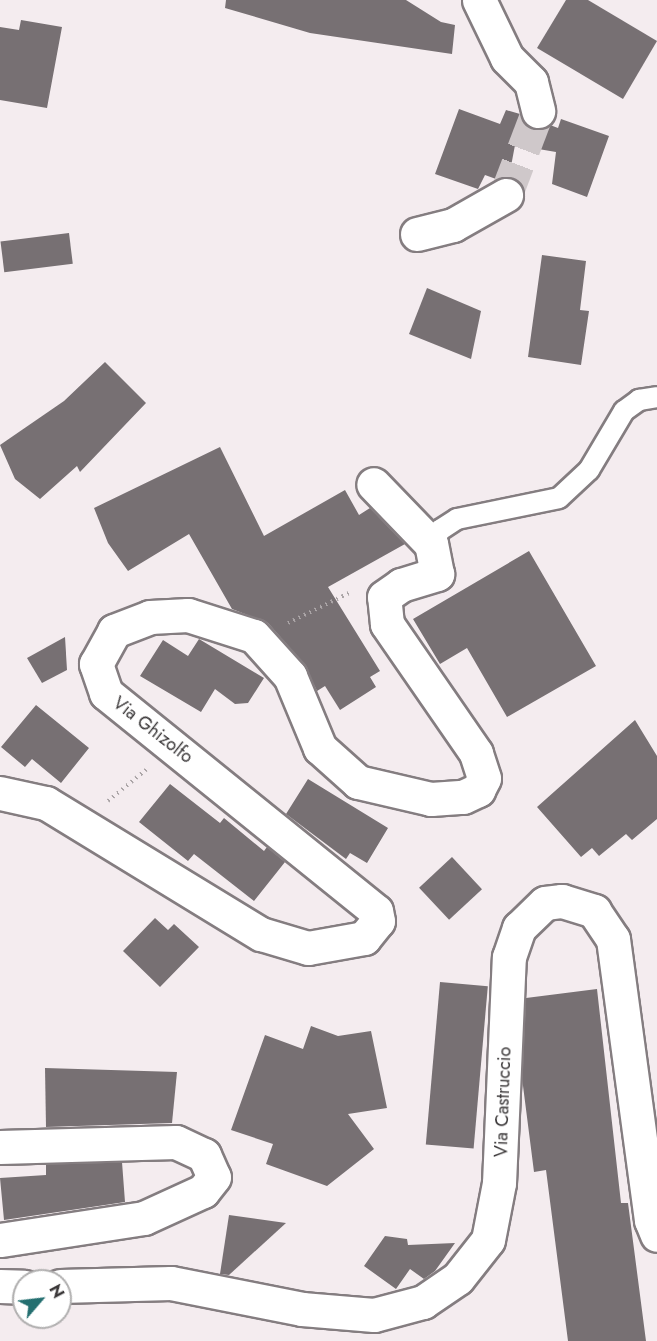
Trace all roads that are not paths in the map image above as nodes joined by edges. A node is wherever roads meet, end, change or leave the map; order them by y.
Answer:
1 (479, 0) edge
2 (538, 111) tunnel mouth
3 (507, 195) tunnel mouth
4 (417, 234) dead end
5 (657, 397) edge
6 (373, 484) dead end
7 (431, 544) junction
8 (0, 793) edge
9 (0, 1147) edge
10 (657, 1235) edge
11 (0, 1240) edge
12 (72, 1286) edge

1 - 2 street
3 - 4 street
5 - 7 lane
6 - 7 street
7 - 8 street, Via Ghizolfo
9 - 11 street
10 - 12 street, Via Castruccio

